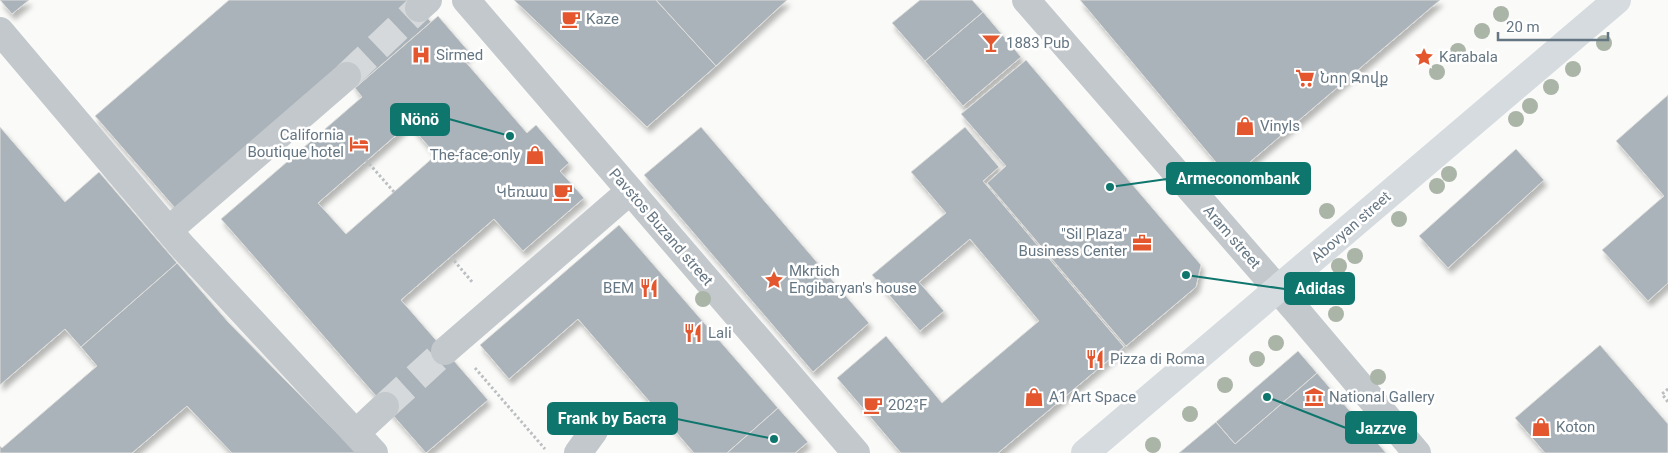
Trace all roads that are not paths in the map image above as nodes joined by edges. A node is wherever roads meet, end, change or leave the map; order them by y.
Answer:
1 (466, 0) edge
2 (1026, 0) edge
3 (1617, 0) edge
4 (0, 31) edge
5 (347, 76) tunnel mouth
6 (630, 191) junction
7 (169, 230) junction
8 (1278, 290) junction
9 (449, 347) tunnel mouth
10 (385, 406) tunnel mouth
11 (594, 431) dead end
12 (356, 433) junction
13 (374, 453) edge
14 (578, 453) edge
15 (856, 453) edge
16 (1085, 453) edge
17 (1417, 453) edge

1 - 6 street, Pavstos Buzand street
2 - 8 street, Aram street
3 - 8 main road, Abovyan street
4 - 7 street
5 - 7 street
6 - 9 street
6 - 15 street, Pavstos Buzand street
7 - 12 street
8 - 16 main road, Abovyan street
8 - 17 street, Aram street
10 - 12 street
11 - 14 street
12 - 13 street

